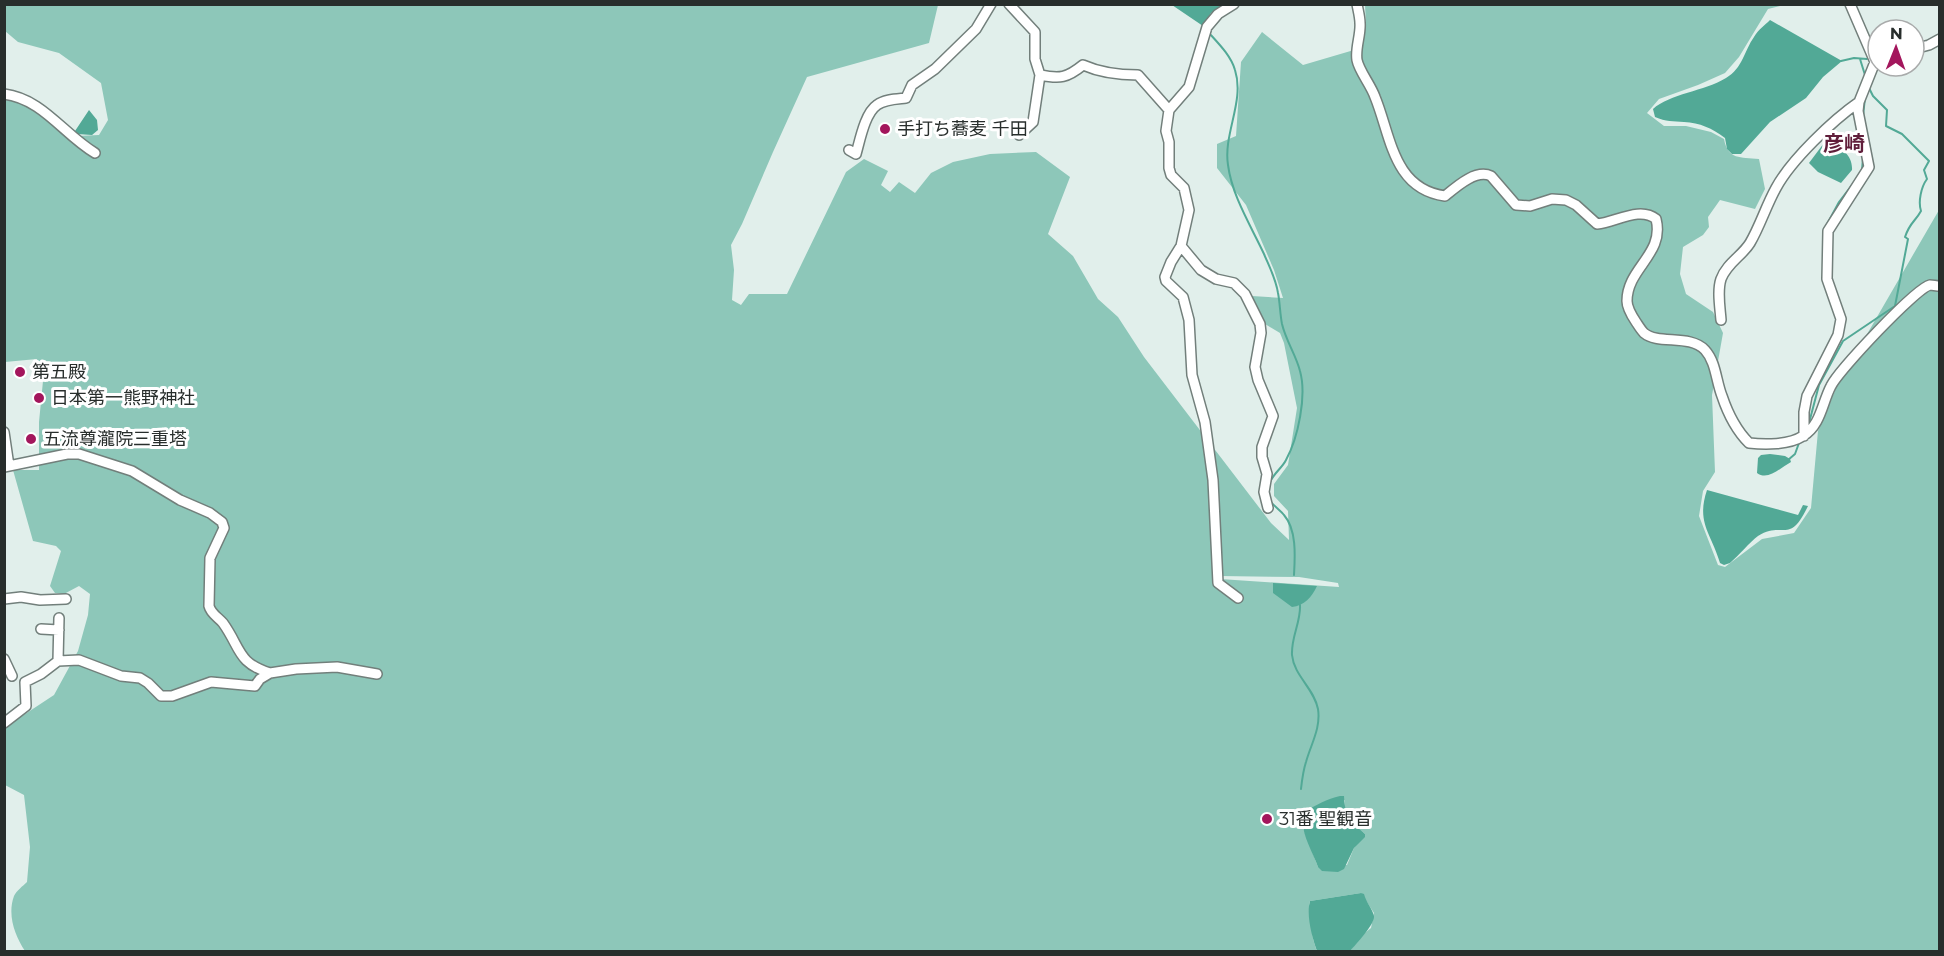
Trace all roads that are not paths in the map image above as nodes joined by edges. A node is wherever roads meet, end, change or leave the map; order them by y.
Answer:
1 (991, 4) edge
2 (1009, 4) edge
3 (1234, 4) edge
4 (1357, 4) edge
5 (1851, 4) edge
6 (1866, 38) edge
7 (1940, 39) edge
8 (1926, 46) edge
9 (1040, 75) junction
10 (1869, 78) edge
11 (4, 94) edge
12 (1859, 102) junction
13 (1169, 111) junction
14 (1019, 135) dead end
15 (849, 150) dead end
16 (95, 153) dead end
17 (1181, 246) junction
18 (1940, 286) edge
19 (1721, 320) dead end
20 (4, 432) edge
21 (1804, 436) junction
22 (7, 466) edge
23 (1268, 508) dead end
24 (1239, 598) dead end
25 (4, 599) edge
26 (66, 599) dead end
27 (59, 618) dead end
28 (41, 629) dead end
29 (59, 630) junction
30 (4, 659) edge
31 (58, 661) junction
32 (270, 673) junction
33 (377, 674) dead end
34 (12, 676) dead end
35 (4, 723) edge

1 - 15 street
2 - 9 street
3 - 13 street
4 - 21 street
5 - 6 street
7 - 8 street
9 - 13 street
9 - 14 street
10 - 12 street
11 - 16 street
12 - 19 street
12 - 21 street
13 - 17 street
17 - 23 street
17 - 24 street
18 - 21 street
20 - 22 street
22 - 32 street
25 - 26 street
27 - 29 street
28 - 29 street
29 - 31 street
30 - 34 street
31 - 32 street
31 - 35 street
32 - 33 street

